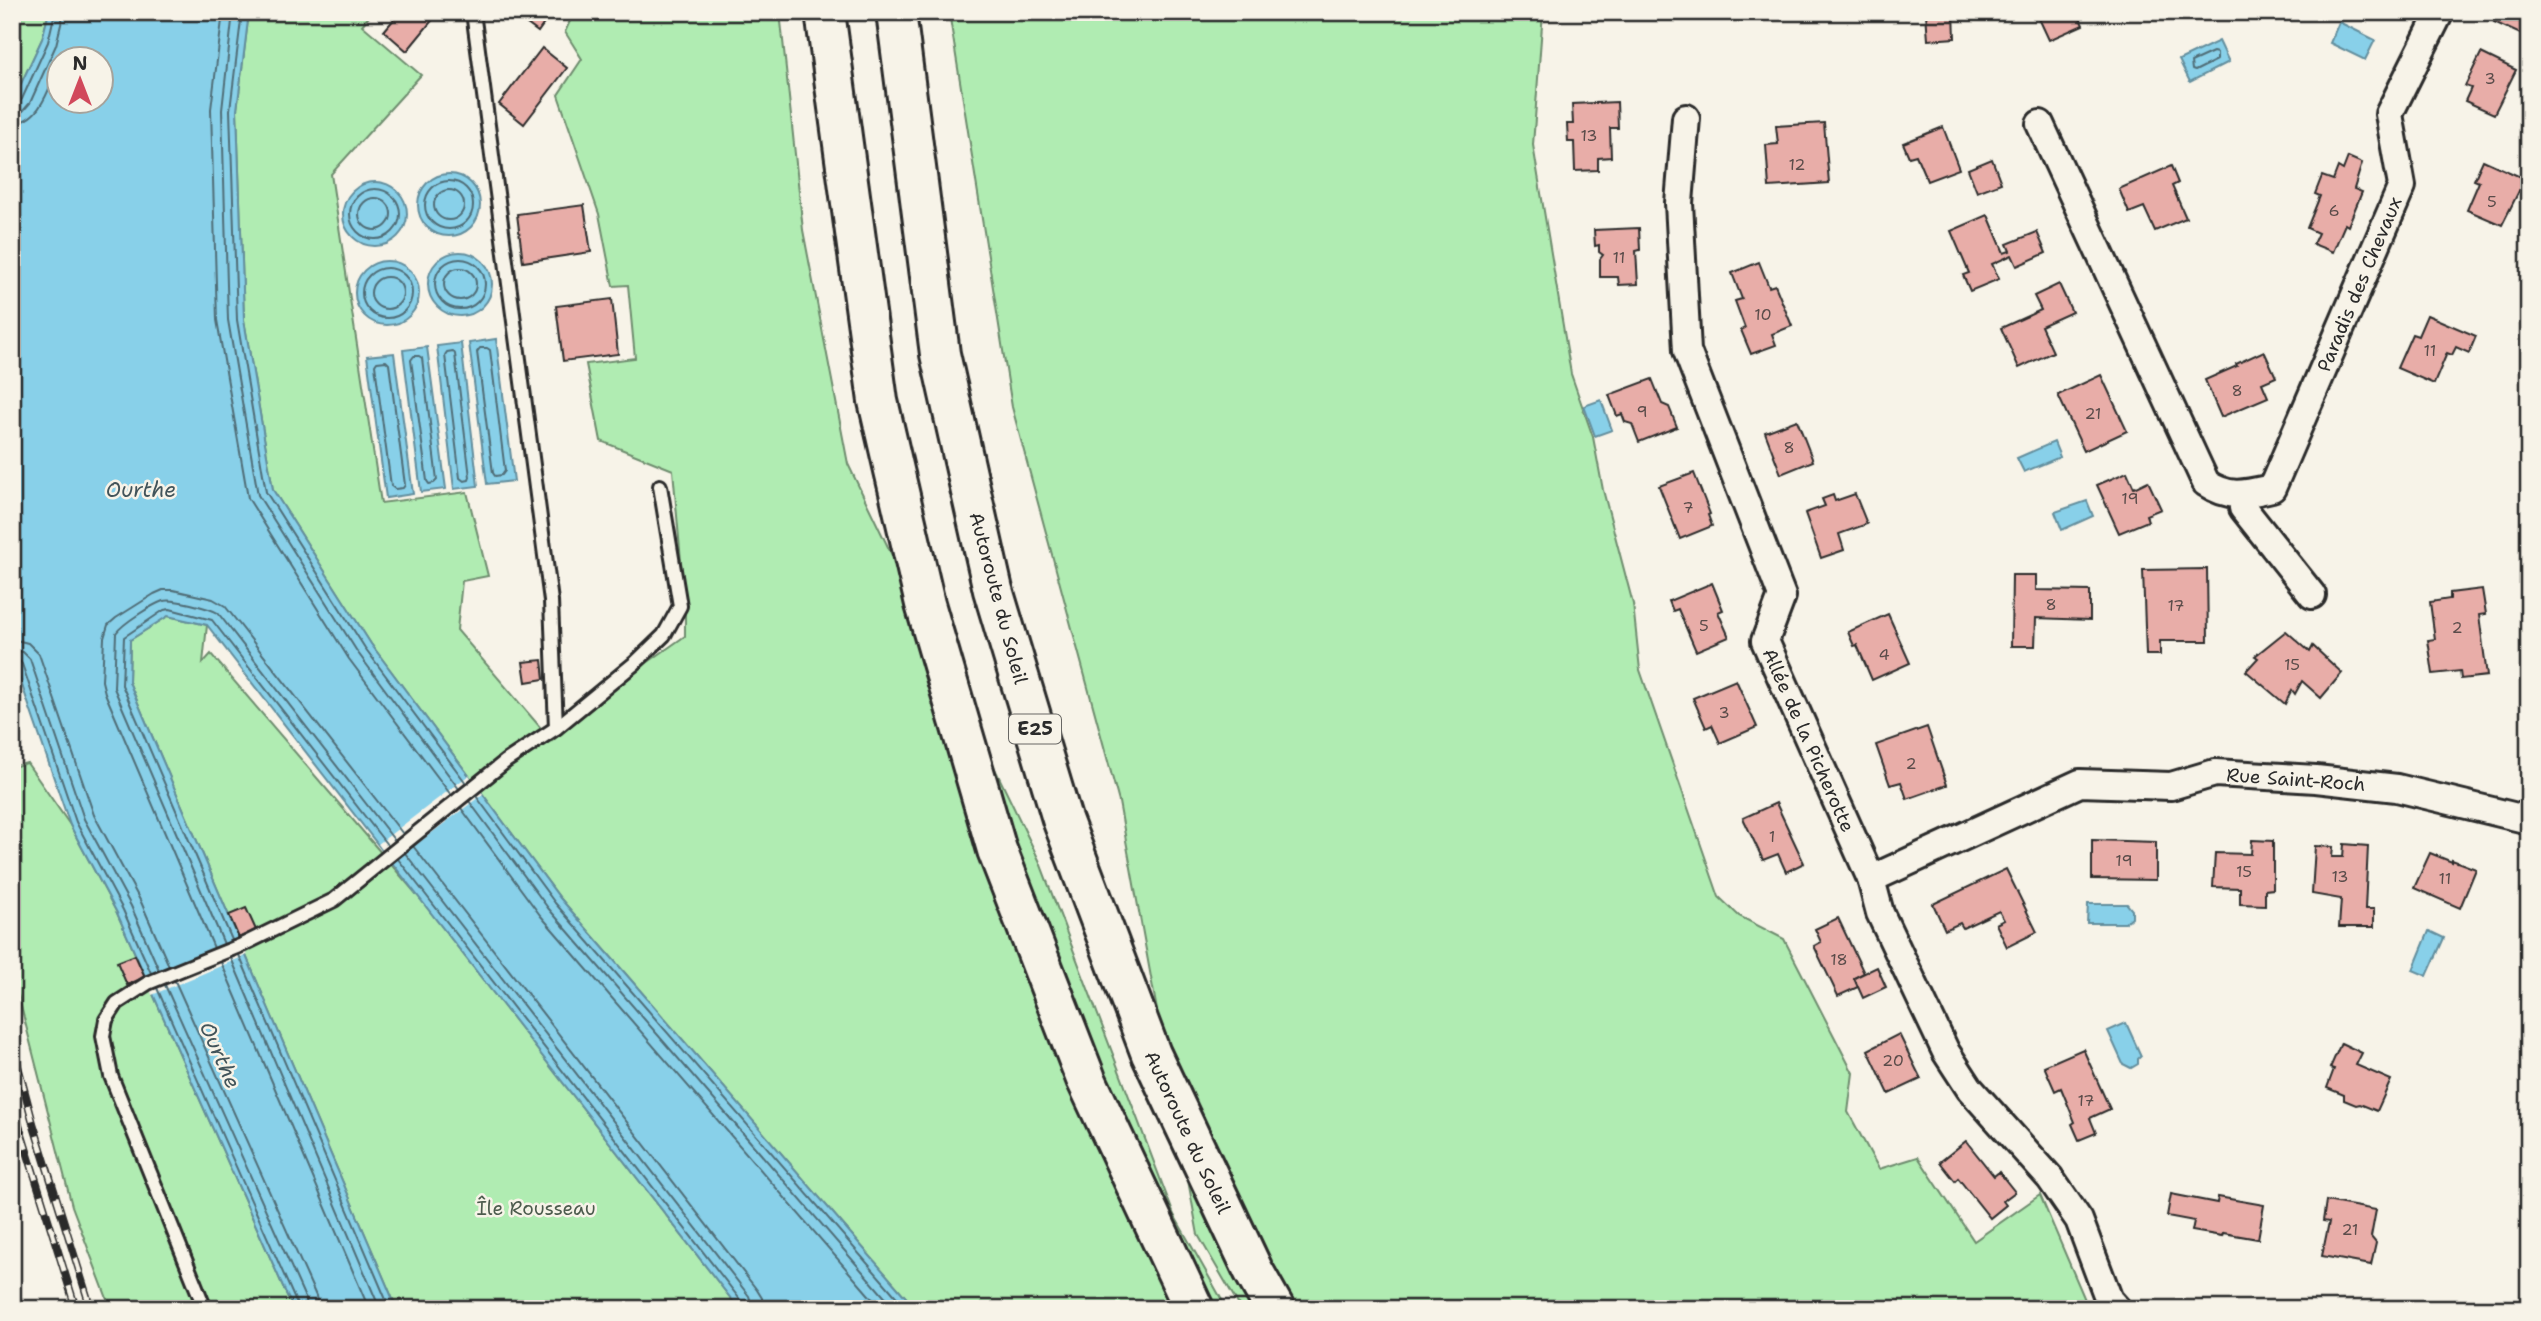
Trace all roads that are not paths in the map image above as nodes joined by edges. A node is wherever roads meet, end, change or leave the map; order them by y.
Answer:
1 (472, 12) edge
2 (825, 12) edge
3 (896, 12) edge
4 (2440, 12) edge
5 (1686, 118) dead end
6 (2040, 124) dead end
7 (660, 486) dead end
8 (2242, 495) junction
9 (2312, 595) dead end
10 (556, 728) junction
11 (2529, 820) edge
12 (1871, 879) junction
13 (205, 1309) edge
14 (1194, 1309) edge
15 (1275, 1309) edge
16 (2117, 1309) edge

1 - 10 lane
2 - 14 highway
3 - 15 highway, Autoroute du Soleil / E25
4 - 8 street, Paradis des Chevaux
5 - 12 street, Allée de la Picherotte
6 - 8 street
7 - 10 lane
8 - 9 street
10 - 13 lane
11 - 12 street, Rue Saint-Roch
12 - 16 street, Allée de la Picherotte

